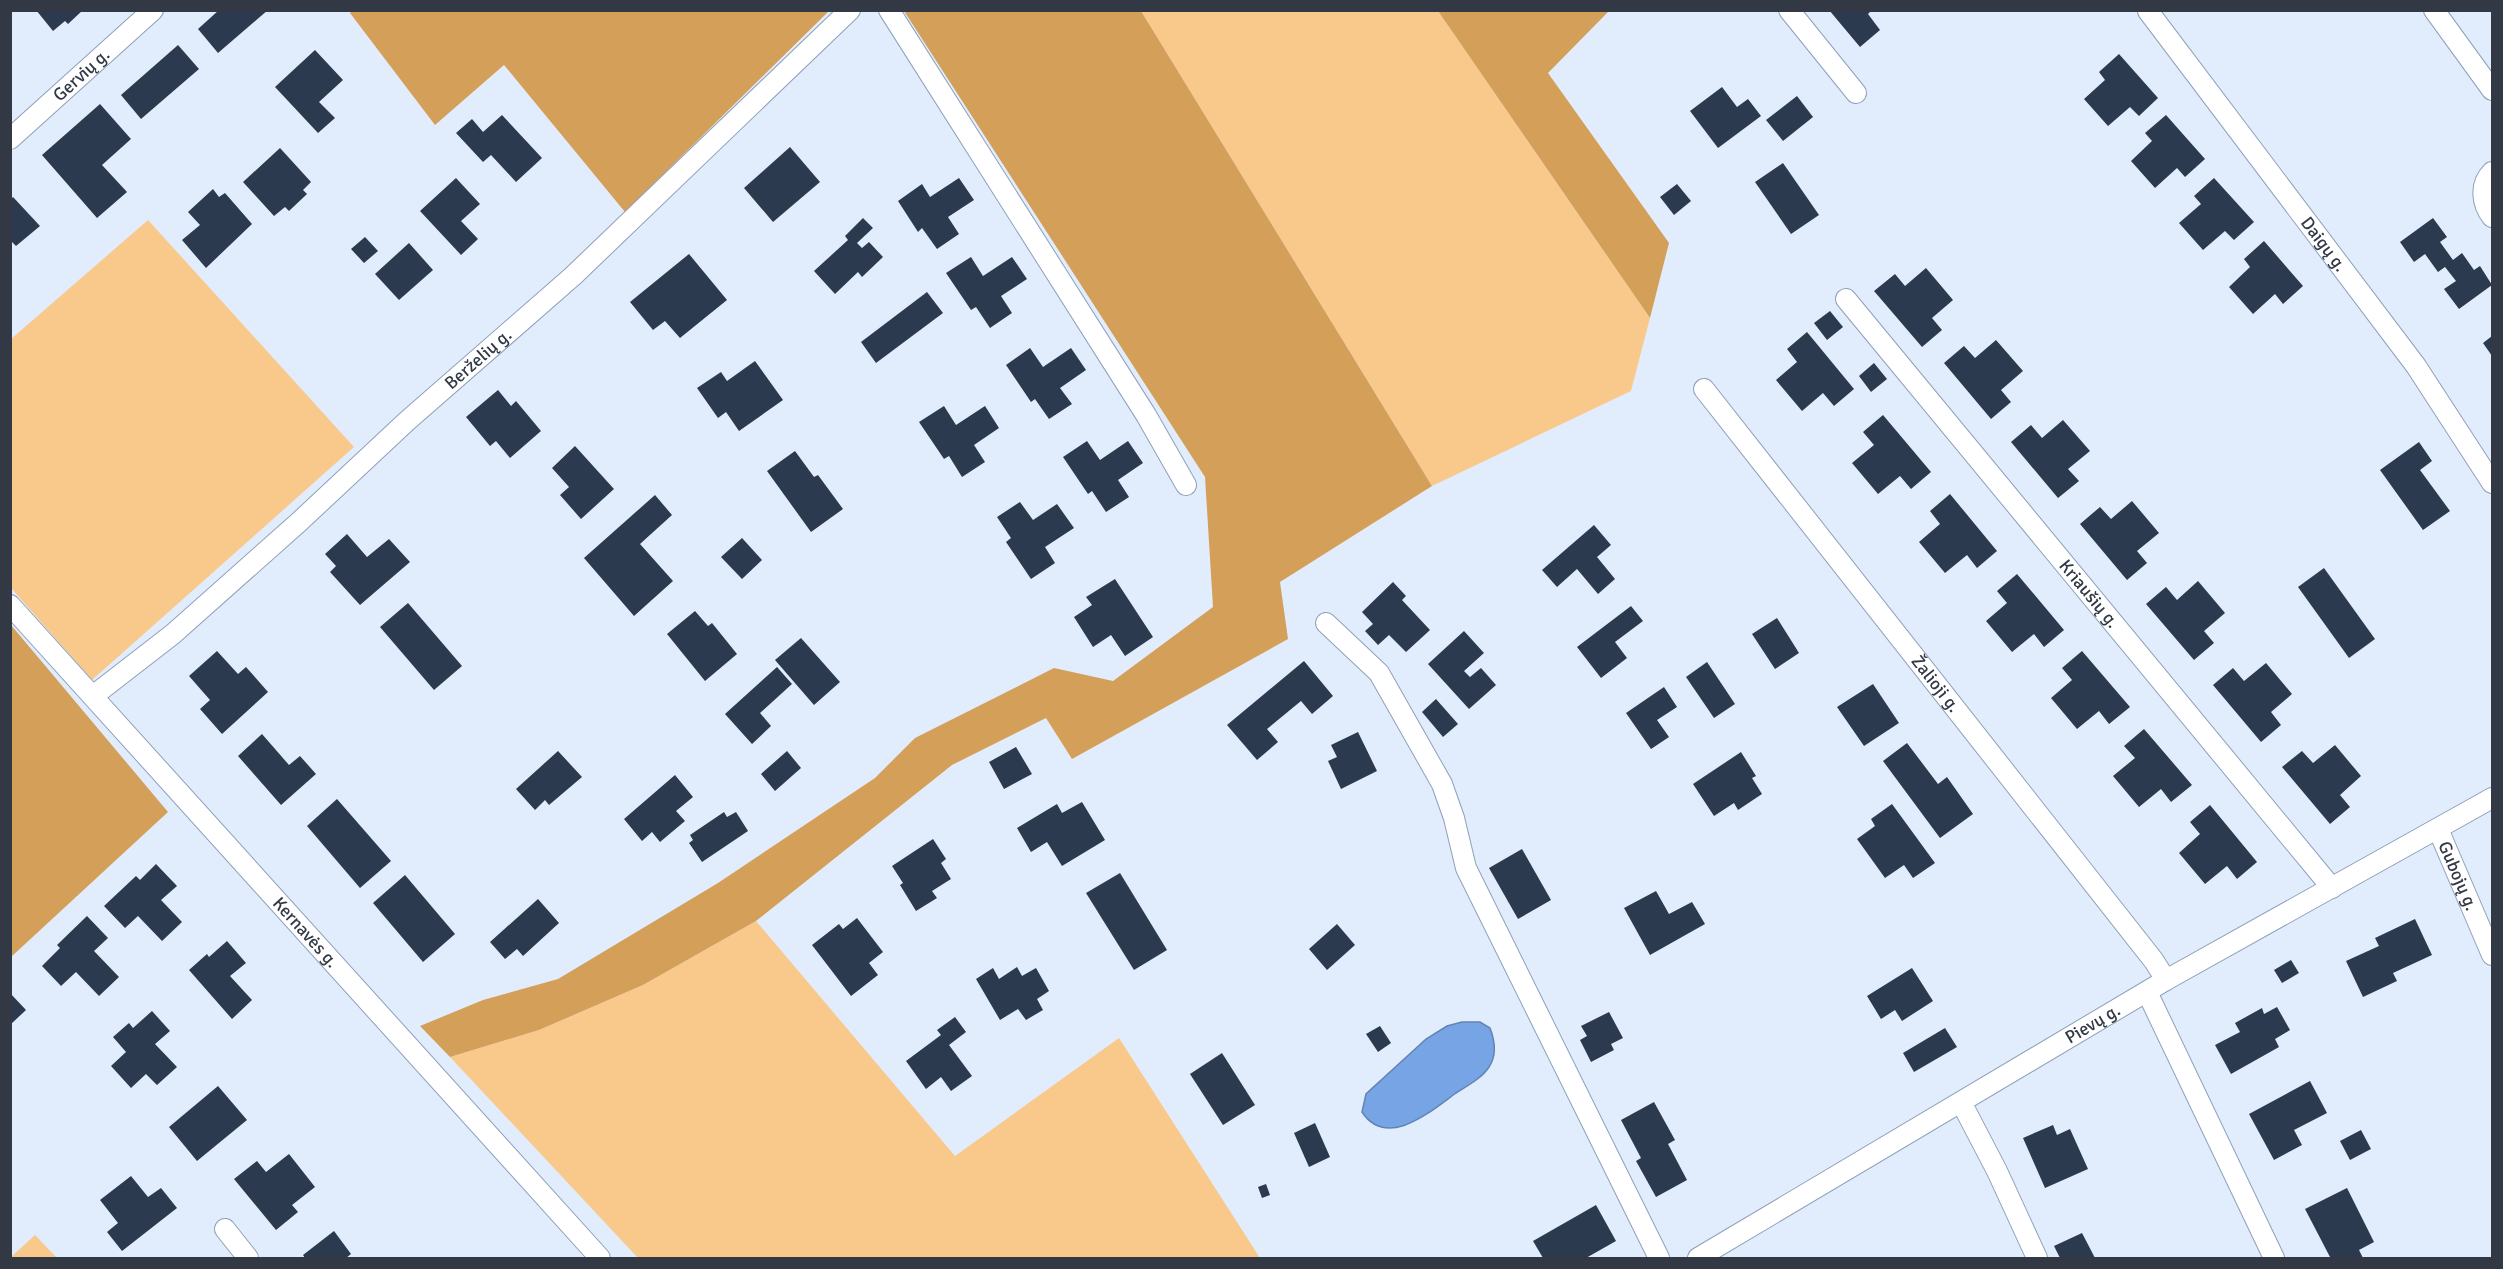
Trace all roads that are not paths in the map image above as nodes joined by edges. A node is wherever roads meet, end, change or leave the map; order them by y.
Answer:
1 (153, 10) edge
2 (850, 10) edge
3 (889, 10) edge
4 (1789, 10) edge
5 (2148, 10) edge
6 (2434, 10) edge
7 (2493, 90) edge
8 (1856, 93) dead end
9 (10, 139) edge
10 (2493, 172) edge
11 (2493, 218) edge
12 (1846, 299) dead end
13 (1704, 389) dead end
14 (2493, 483) edge
15 (1186, 485) dead end
16 (10, 605) edge
17 (1326, 623) dead end
18 (93, 696) junction
19 (2493, 798) edge
20 (2438, 829) junction
21 (2332, 888) junction
22 (2493, 955) edge
23 (2166, 980) junction
24 (2147, 992) junction
25 (1961, 1102) junction
26 (225, 1229) dead end
27 (248, 1258) edge
28 (600, 1258) edge
29 (1659, 1258) edge
30 (1698, 1258) edge
31 (2037, 1258) edge
32 (2274, 1258) edge

1 - 9 street, Gervių g.
2 - 18 street, Berželių g.
3 - 15 street
4 - 8 street
5 - 14 street, Daigų g.
6 - 7 street
10 - 11 street
12 - 21 street, Kriaušių g.
13 - 23 street, Žalioji g.
16 - 18 street, Kernavės g.
17 - 29 street
18 - 28 street, Kernavės g.
19 - 20 street, Pievų g.
20 - 21 street, Pievų g.
20 - 22 street, Gubojų g.
21 - 23 street, Pievų g.
23 - 24 street, Pievų g.
24 - 25 street, Pievų g.
24 - 32 street
25 - 30 street, Pievų g.
25 - 31 street
26 - 27 street

